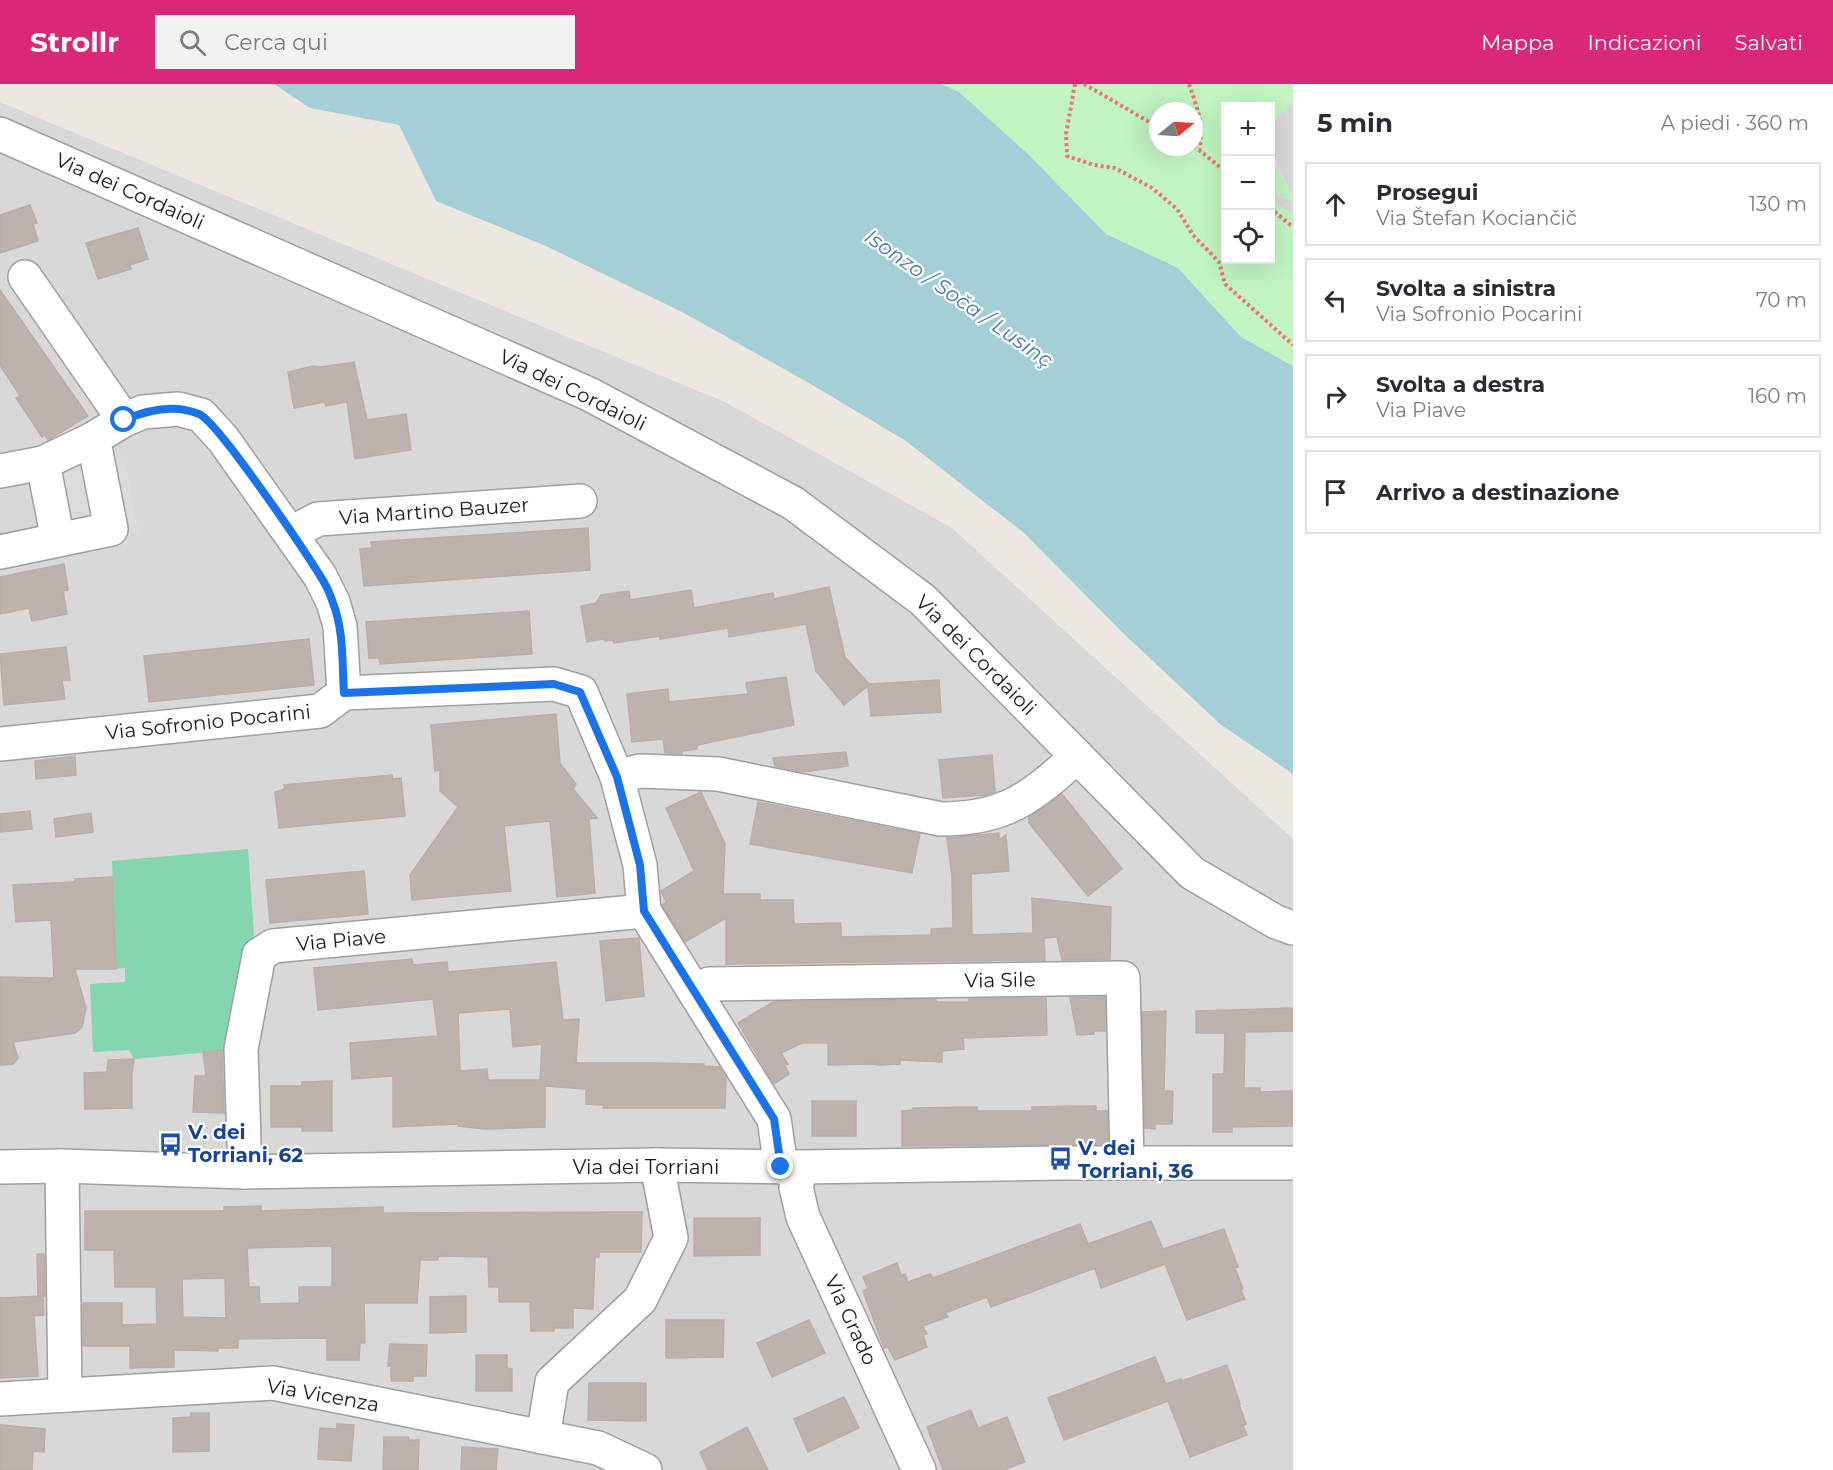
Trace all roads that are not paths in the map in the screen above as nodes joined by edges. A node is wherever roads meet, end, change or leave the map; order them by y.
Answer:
1 (0, 134) edge
2 (26, 277) dead end
3 (124, 420) junction
4 (91, 440) junction
5 (43, 463) junction
6 (0, 471) edge
7 (580, 501) dead end
8 (291, 533) junction
9 (58, 540) junction
10 (0, 552) edge
11 (344, 693) junction
12 (0, 744) edge
13 (1077, 756) junction
14 (617, 777) junction
15 (644, 911) junction
16 (1293, 928) edge
17 (695, 992) junction
18 (1127, 1162) junction
19 (1293, 1163) edge
20 (657, 1165) junction
21 (62, 1166) junction
22 (0, 1167) edge
23 (791, 1167) junction
24 (246, 1172) junction
25 (65, 1395) junction
26 (0, 1399) edge
27 (543, 1437) junction
28 (645, 1470) edge
29 (919, 1470) edge

1 - 13 street, Via dei Cordaioli
2 - 3 street
3 - 4 street
3 - 8 street
4 - 5 street
4 - 9 street
5 - 6 street
5 - 9 street
7 - 8 street, Via Martino Bauzer
8 - 11 street
9 - 10 street
11 - 12 street, Via Sofronio Pocarini
11 - 14 street
13 - 14 street
13 - 16 street, Via dei Cordaioli
14 - 15 street
15 - 17 street
15 - 24 street, Via Piave
17 - 18 street, Via Sile
17 - 23 street
18 - 19 street, Via dei Torriani
18 - 23 street, Via dei Torriani
20 - 23 street, Via dei Torriani
20 - 24 street, Via dei Torriani
20 - 27 street
21 - 22 street, Via dei Torriani
21 - 24 street, Via dei Torriani
21 - 25 street
23 - 29 street, Via Grado
25 - 26 street, Via Vicenza
25 - 27 street, Via Vicenza
27 - 28 street, Via Vicenza

